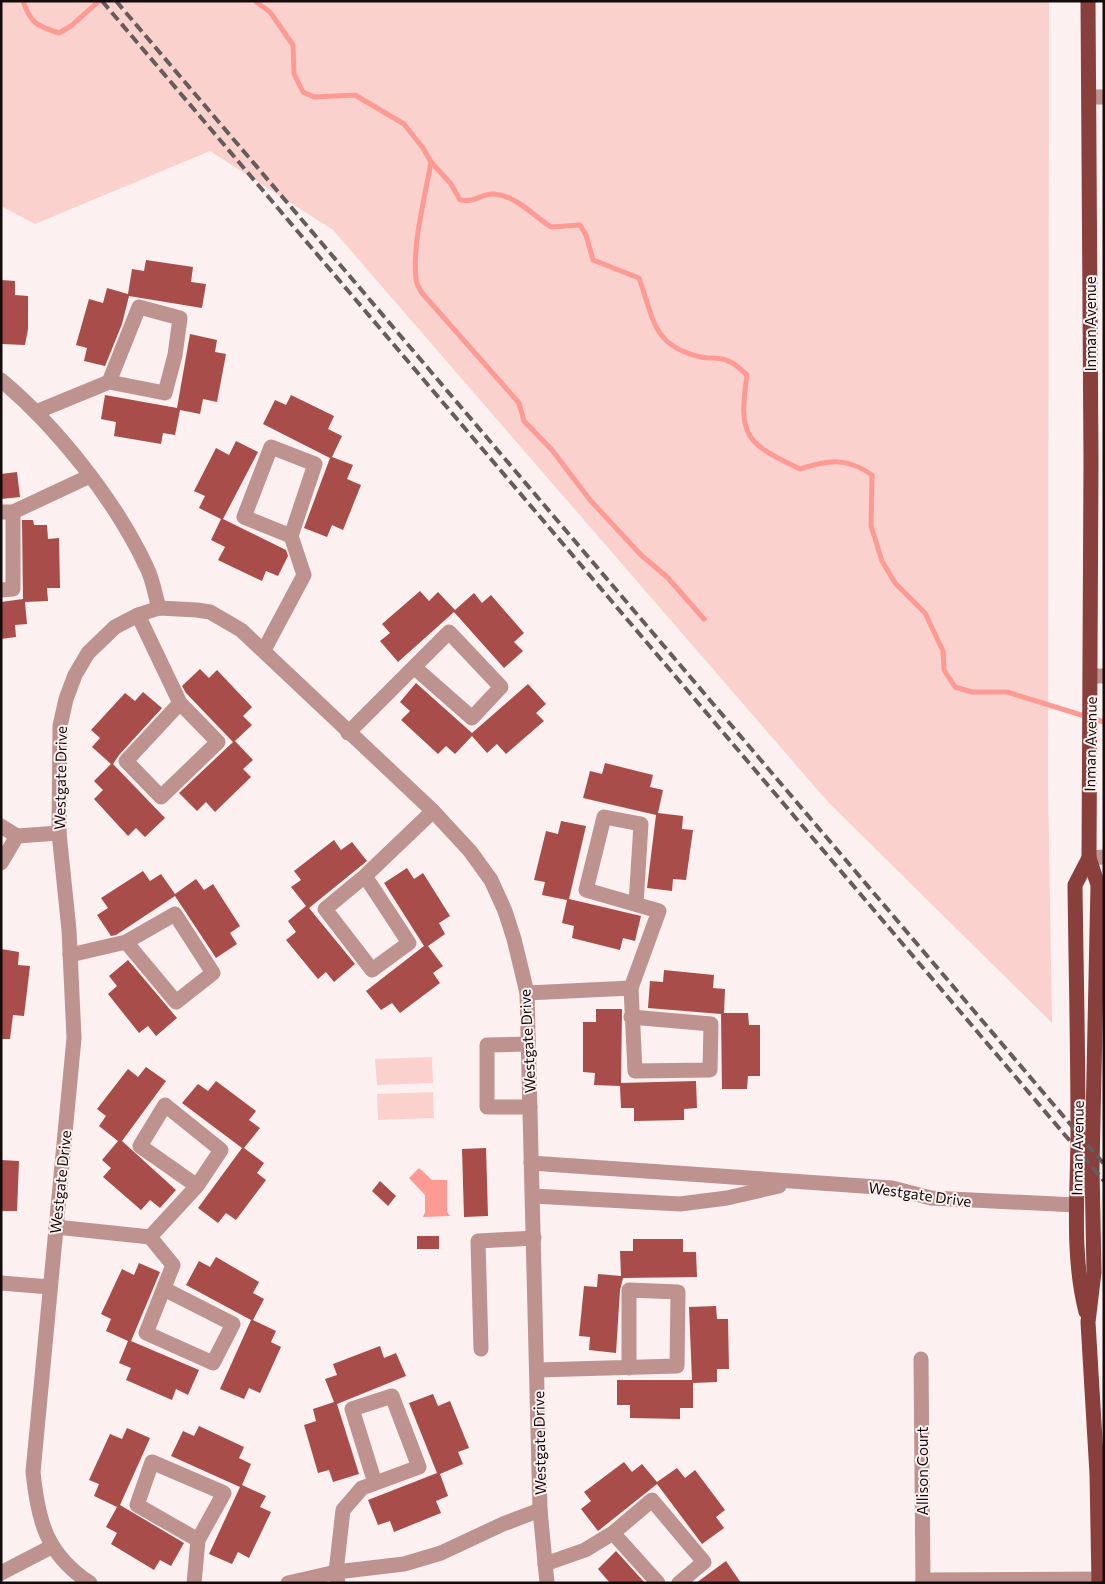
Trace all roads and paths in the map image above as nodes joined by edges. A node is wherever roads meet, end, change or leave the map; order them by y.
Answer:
1 (1088, 1) edge
2 (1096, 97) edge
3 (1, 380) edge
4 (109, 382) junction
5 (36, 412) junction
6 (90, 476) junction
7 (7, 512) edge
8 (291, 536) junction
9 (1, 590) edge
10 (159, 608) junction
11 (138, 615) junction
12 (264, 650) junction
13 (414, 667) junction
14 (1097, 676) edge
15 (180, 703) junction
16 (348, 733) junction
17 (432, 811) junction
18 (1, 826) edge
19 (59, 833) junction
20 (17, 836) junction
21 (1096, 858) edge
22 (1, 863) edge
23 (365, 876) junction
24 (636, 904) junction
25 (126, 942) junction
26 (70, 954) junction
27 (631, 988) junction
28 (526, 993) junction
29 (631, 1017) junction
30 (528, 1044) junction
31 (530, 1107) junction
32 (531, 1163) junction
33 (794, 1183) junction
34 (197, 1186) junction
35 (533, 1196) junction
36 (1076, 1205) junction
37 (56, 1227) junction
38 (150, 1237) junction
39 (534, 1238) junction
40 (1, 1283) edge
41 (50, 1287) junction
42 (164, 1289) junction
43 (1088, 1322) junction
44 (481, 1349) dead end
45 (922, 1359) dead end
46 (629, 1368) junction
47 (537, 1370) junction
48 (375, 1483) junction
49 (540, 1510) junction
50 (613, 1533) junction
51 (198, 1540) junction
52 (51, 1547) junction
53 (546, 1564) junction
54 (1, 1573) edge
55 (337, 1577) edge
56 (1100, 1580) edge
57 (923, 1581) edge
58 (90, 1583) edge
59 (194, 1583) edge
60 (288, 1583) edge
61 (547, 1583) edge
62 (658, 1583) edge
63 (679, 1583) edge

1 - 2 main road, Inman Avenue
2 - 14 main road, Inman Avenue
3 - 5 street
4 - 4 street
4 - 5 street
5 - 6 street
6 - 7 street
6 - 10 street
7 - 9 street
8 - 8 street
8 - 12 street
10 - 11 street, Westgate Drive
10 - 12 street, Westgate Drive
11 - 15 street
11 - 19 street, Westgate Drive
12 - 16 street, Westgate Drive
13 - 13 street
13 - 16 street
14 - 21 main road, Inman Avenue
15 - 15 street
16 - 17 street, Westgate Drive
17 - 23 street
17 - 28 street, Westgate Drive
18 - 20 street
19 - 20 street
19 - 26 street, Westgate Drive
20 - 22 street
21 - 36 main road, Inman Avenue
21 - 43 main road, Inman Avenue
23 - 23 street
24 - 24 street
24 - 27 street
25 - 25 street
25 - 26 street
26 - 37 street, Westgate Drive
27 - 28 street
27 - 29 street
28 - 30 street, Westgate Drive
29 - 29 street
30 - 31 street, Westgate Drive
30 - 31 street
31 - 32 street, Westgate Drive
32 - 33 street, Westgate Drive
32 - 35 street, Westgate Drive
33 - 35 street, Westgate Drive
33 - 36 street, Westgate Drive
34 - 34 street
34 - 38 street
35 - 39 street, Westgate Drive
36 - 43 main road, Inman Avenue
37 - 38 street
37 - 41 street, Westgate Drive
38 - 42 street
39 - 44 street
39 - 47 street, Westgate Drive
40 - 41 street
41 - 52 street, Westgate Drive
42 - 42 street
43 - 56 main road, Inman Avenue
45 - 57 street, Allison Court
46 - 46 street
46 - 47 street
47 - 49 street, Westgate Drive
48 - 48 street
48 - 55 street
49 - 53 street, Westgate Drive
49 - 55 street, Westgate Drive
50 - 53 street
50 - 62 street
50 - 63 street
51 - 51 street
51 - 59 street
52 - 54 street
52 - 58 street, Westgate Drive
53 - 61 street, Westgate Drive
55 - 60 street, Westgate Drive
56 - 57 street

